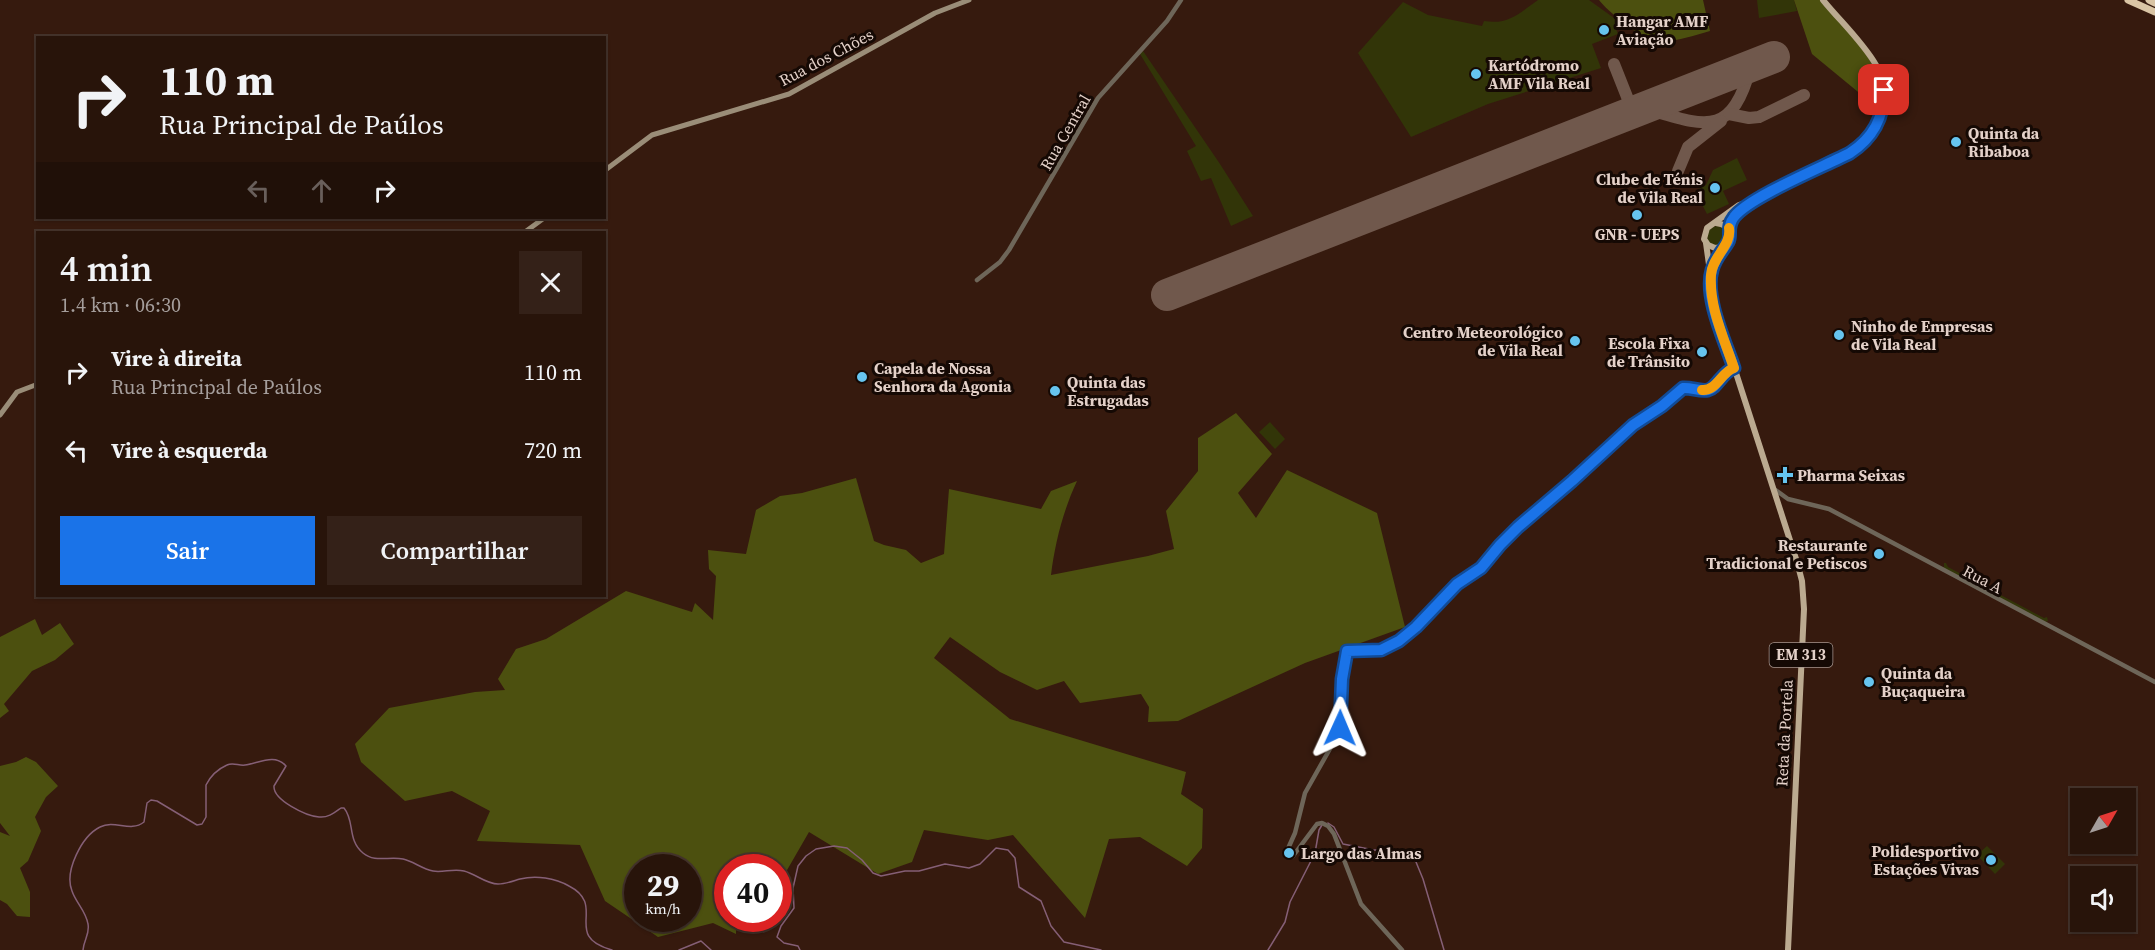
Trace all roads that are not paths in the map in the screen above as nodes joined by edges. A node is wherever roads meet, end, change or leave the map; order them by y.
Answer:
1 (969, 0) edge
2 (1181, 0) edge
3 (1823, 0) edge
4 (2128, 0) edge
5 (2149, 0) edge
6 (2155, 3) edge
7 (2155, 12) edge
8 (606, 169) edge
9 (1755, 200) junction
10 (543, 219) edge
11 (1715, 223) junction
12 (1728, 230) junction
13 (526, 231) edge
14 (1706, 243) junction
15 (1723, 247) junction
16 (1711, 273) junction
17 (977, 280) dead end
18 (1734, 368) junction
19 (36, 385) edge
20 (0, 415) edge
21 (1773, 487) junction
22 (1789, 501) junction
23 (1778, 502) junction
24 (1781, 511) junction
25 (2155, 682) edge
26 (1402, 950) edge
27 (1788, 950) edge

1 - 8 main road, Rua dos Chões
2 - 17 street, Rua Central
3 - 9 main road, EM 313
4 - 7 highway
5 - 6 highway
9 - 11 main road, EM 313
9 - 12 main road, EM 313
10 - 13 main road
11 - 12 main road
11 - 14 main road, EM 313
12 - 15 main road, EM 313
14 - 15 main road
14 - 16 main road, EM 313
15 - 16 main road, EM 313
16 - 18 main road, EM 313
18 - 21 main road, EM 313
18 - 26 street
19 - 20 main road
21 - 22 street
21 - 23 main road, Reta da Portela / EM 313
22 - 23 street
22 - 24 street
22 - 25 street, Rua A
23 - 24 main road, Reta da Portela / EM 313
24 - 27 main road, Reta da Portela / EM 313

